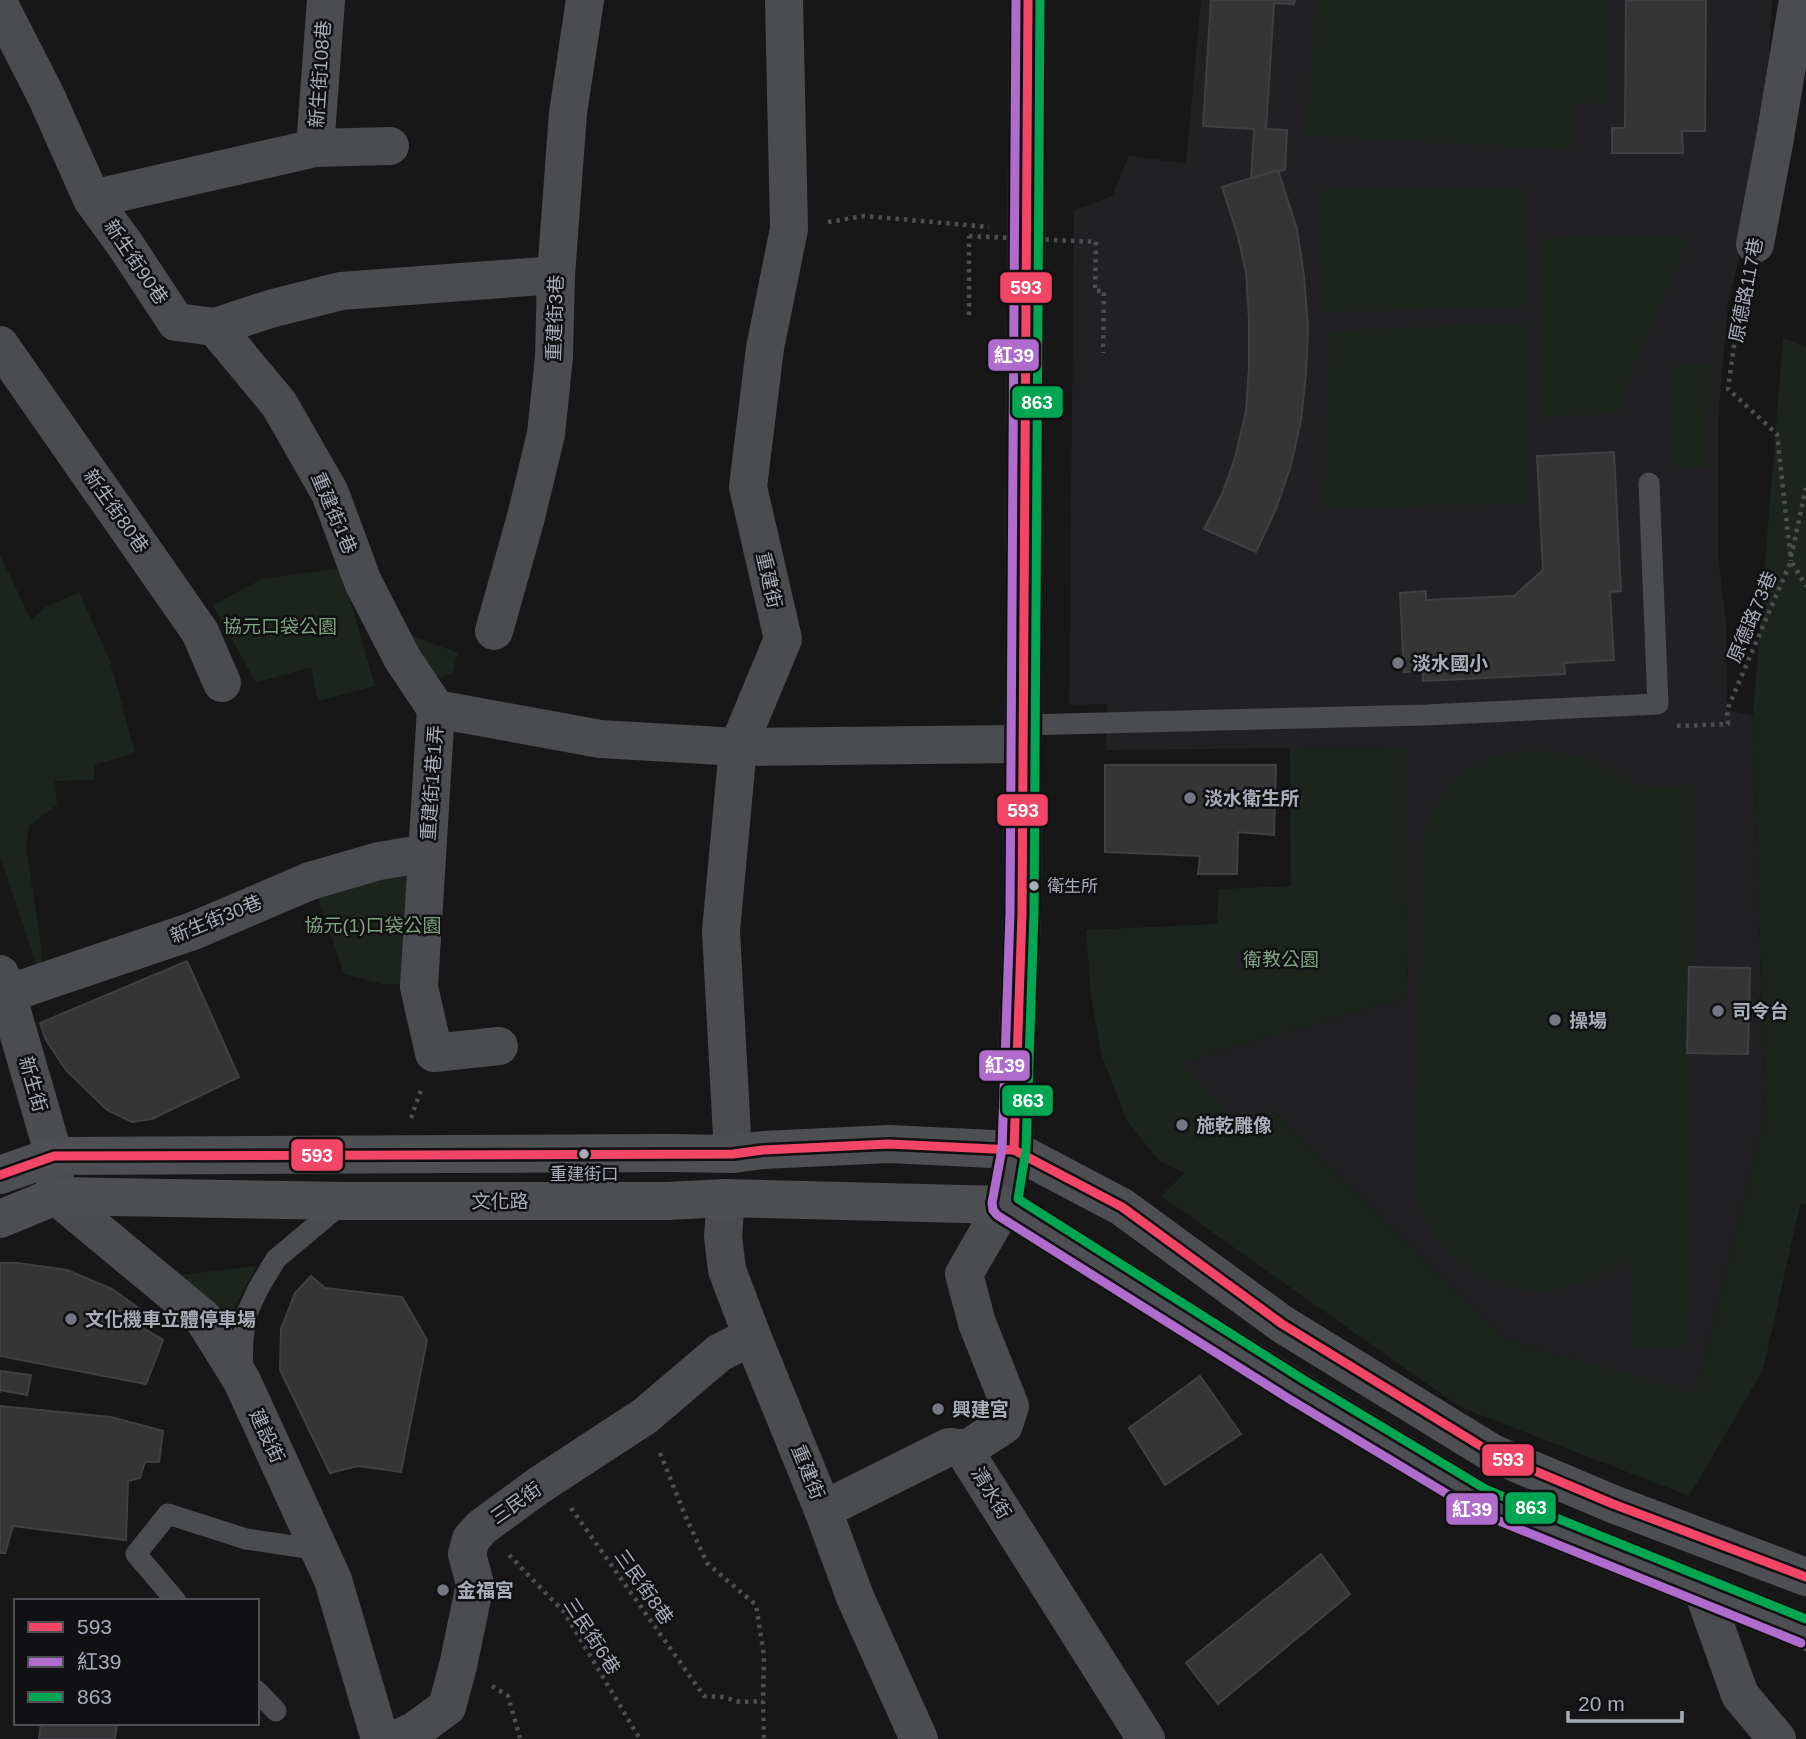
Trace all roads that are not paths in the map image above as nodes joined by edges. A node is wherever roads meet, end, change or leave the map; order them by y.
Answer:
1 (326, 0) edge
2 (585, 0) edge
3 (784, 0) edge
4 (1028, 0) edge
5 (1798, 0) edge
6 (0, 6) edge
7 (390, 146) dead end
8 (315, 148) junction
9 (92, 199) junction
10 (1755, 244) road end
11 (556, 275) junction
12 (215, 327) junction
13 (0, 345) edge
14 (1649, 483) dead end
15 (494, 631) dead end
16 (222, 682) dead end
17 (436, 709) junction
18 (1023, 734) junction
19 (738, 747) junction
20 (428, 853) junction
21 (4, 984) edge
22 (499, 1046) dead end
23 (1014, 1150) junction
24 (733, 1154) junction
25 (54, 1156) junction
26 (0, 1175) edge
27 (57, 1196) junction
28 (726, 1198) junction
29 (345, 1201) junction
30 (1004, 1205) junction
31 (0, 1219) edge
32 (752, 1336) junction
33 (242, 1381) junction
34 (967, 1449) junction
35 (823, 1510) junction
36 (320, 1550) junction
37 (1806, 1577) edge
38 (1703, 1591) junction
39 (174, 1599) edge
40 (1806, 1632) edge
41 (259, 1693) edge
42 (276, 1711) dead end
43 (380, 1739) edge
44 (397, 1739) edge
45 (919, 1739) edge
46 (1146, 1739) edge
47 (1777, 1739) edge

1 - 8 street, 新生街108巷
2 - 11 street, 重建街3巷
3 - 19 street, 重建街
4 - 18 main road
5 - 10 street, 原德路117巷
6 - 9 street, 新生街90巷
7 - 8 street
8 - 9 street
9 - 12 street, 新生街90巷
11 - 12 street, 新生街90巷
11 - 15 street, 重建街3巷
12 - 17 street, 重建街1巷
13 - 16 street, 新生街80巷
14 - 18 lane
17 - 19 street, 重建街1巷1弄
17 - 20 street, 重建街1巷1弄
18 - 19 street, 重建街1巷1弄
18 - 23 main road
19 - 24 street, 重建街
20 - 21 street, 新生街30巷
20 - 22 street, 重建街1巷1弄
21 - 25 street, 新生街
23 - 24 main road
23 - 30 main road
23 - 37 main road
24 - 25 main road
25 - 26 main road
25 - 27 street, 新生街
27 - 29 main road, 文化路
27 - 31 main road, 文化路
27 - 33 street, 建設街
28 - 29 main road, 文化路
28 - 30 main road, 文化路
28 - 32 street, 重建街
29 - 33 lane
30 - 34 street, 清水街
30 - 38 main road
32 - 35 street, 重建街
32 - 44 street, 三民街
33 - 36 street, 建設街
34 - 35 street
34 - 46 street, 清水街
35 - 45 street, 重建街
36 - 39 lane
36 - 43 street, 建設街
38 - 40 main road
38 - 47 street
41 - 42 lane

